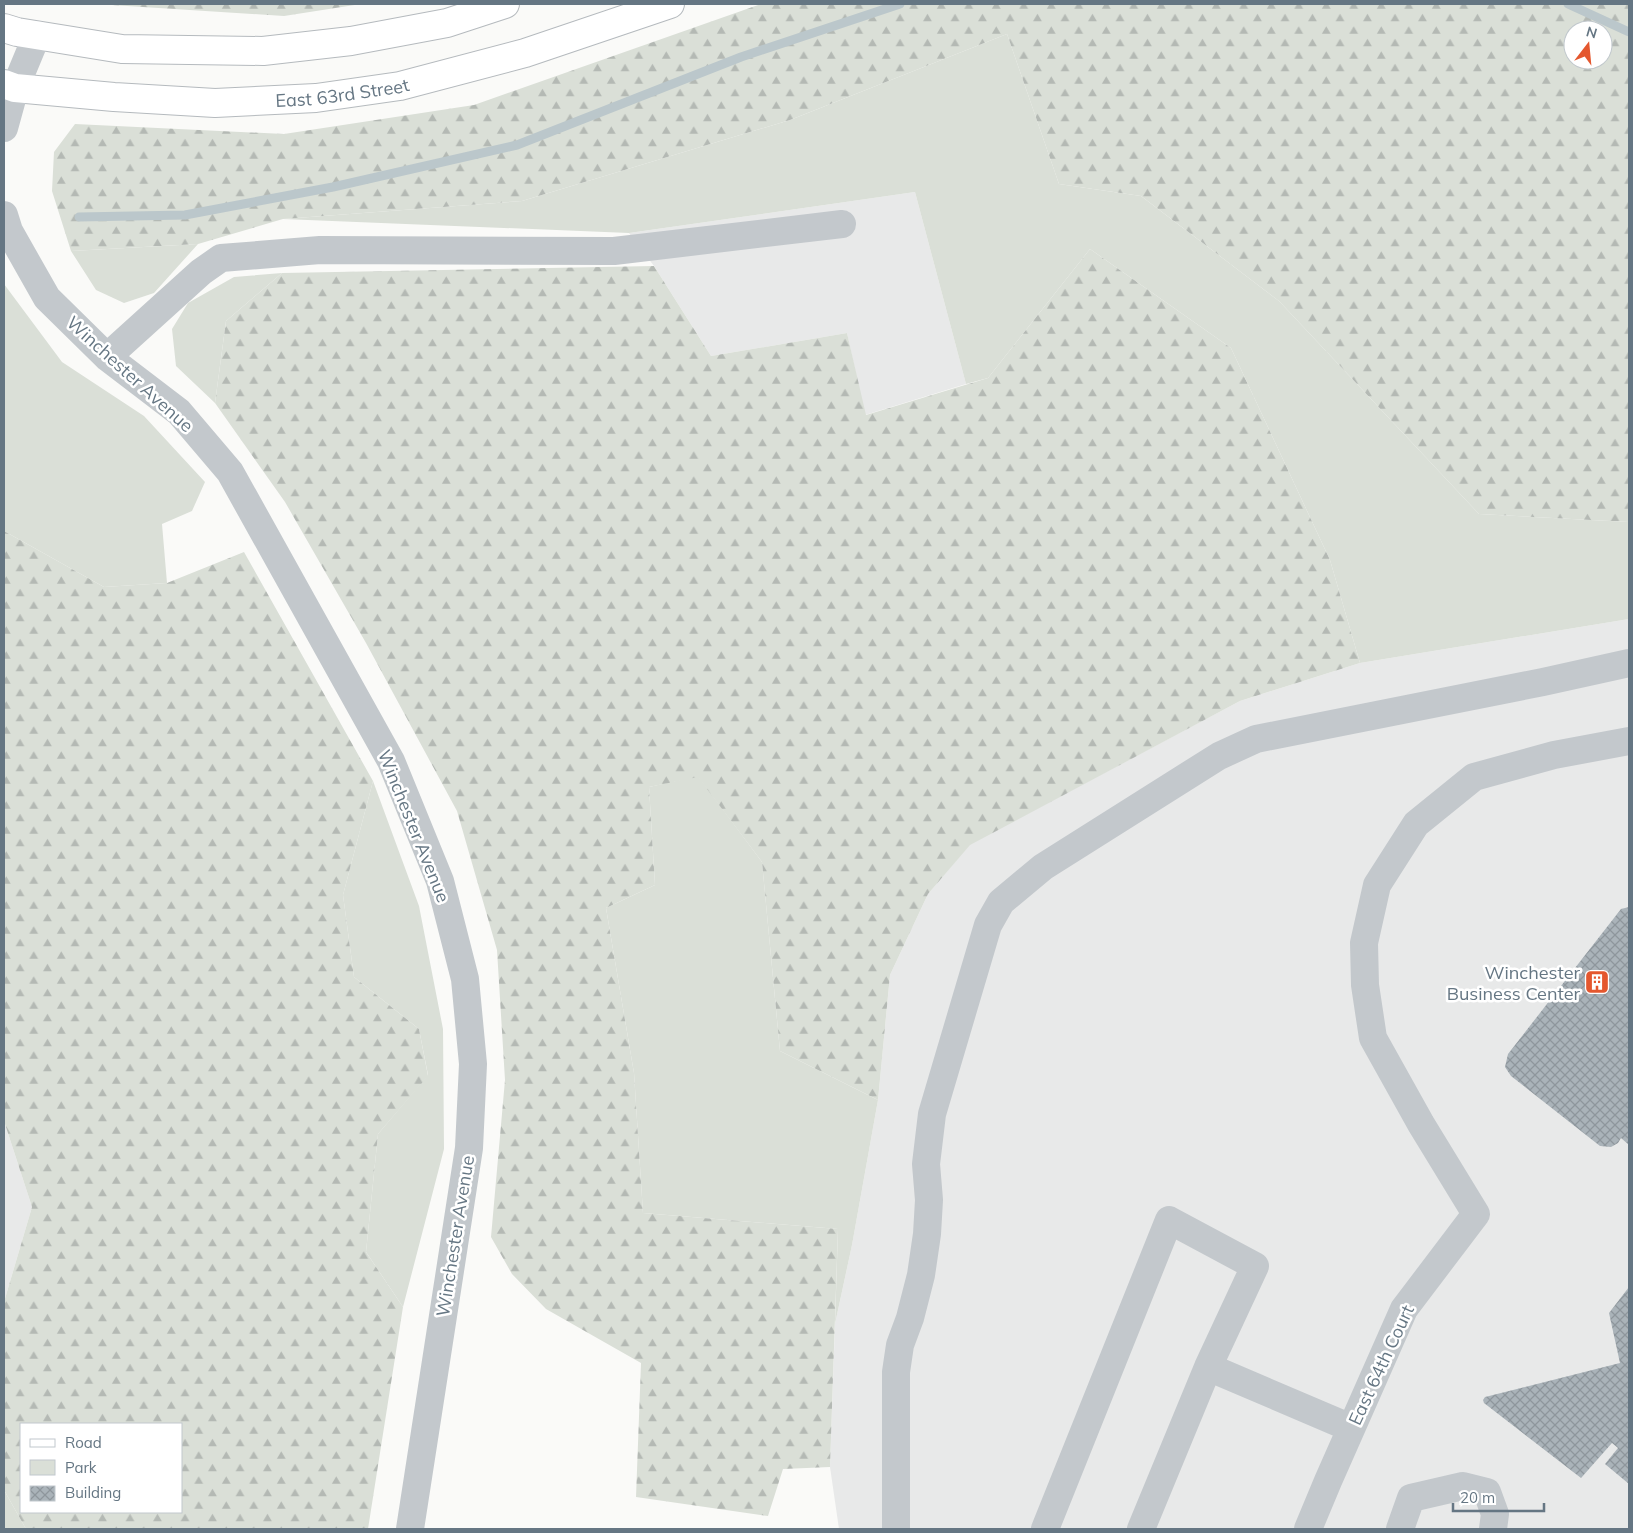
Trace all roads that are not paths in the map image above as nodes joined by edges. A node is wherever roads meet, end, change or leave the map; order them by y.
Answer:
1 (506, 4) edge
2 (670, 4) edge
3 (4, 28) edge
4 (37, 35) junction
5 (10, 86) edge
6 (4, 128) edge
7 (4, 214) edge
8 (842, 224) dead end
9 (108, 356) junction
10 (1629, 662) edge
11 (1629, 741) edge
12 (1208, 1367) junction
13 (1352, 1428) junction
14 (410, 1529) edge
15 (896, 1529) edge
16 (1045, 1529) edge
17 (1141, 1529) edge
18 (1308, 1529) edge
19 (1400, 1529) edge
20 (1493, 1529) edge

1 - 4 main road
2 - 5 main road, East 63rd Street
3 - 4 main road
4 - 5 street
5 - 6 street
7 - 9 street, Winchester Avenue
8 - 9 street
9 - 14 street, Winchester Avenue
10 - 15 street
11 - 13 street, East 64th Court
12 - 13 street
12 - 16 street
12 - 17 street
13 - 18 street, East 64th Court
19 - 20 street

